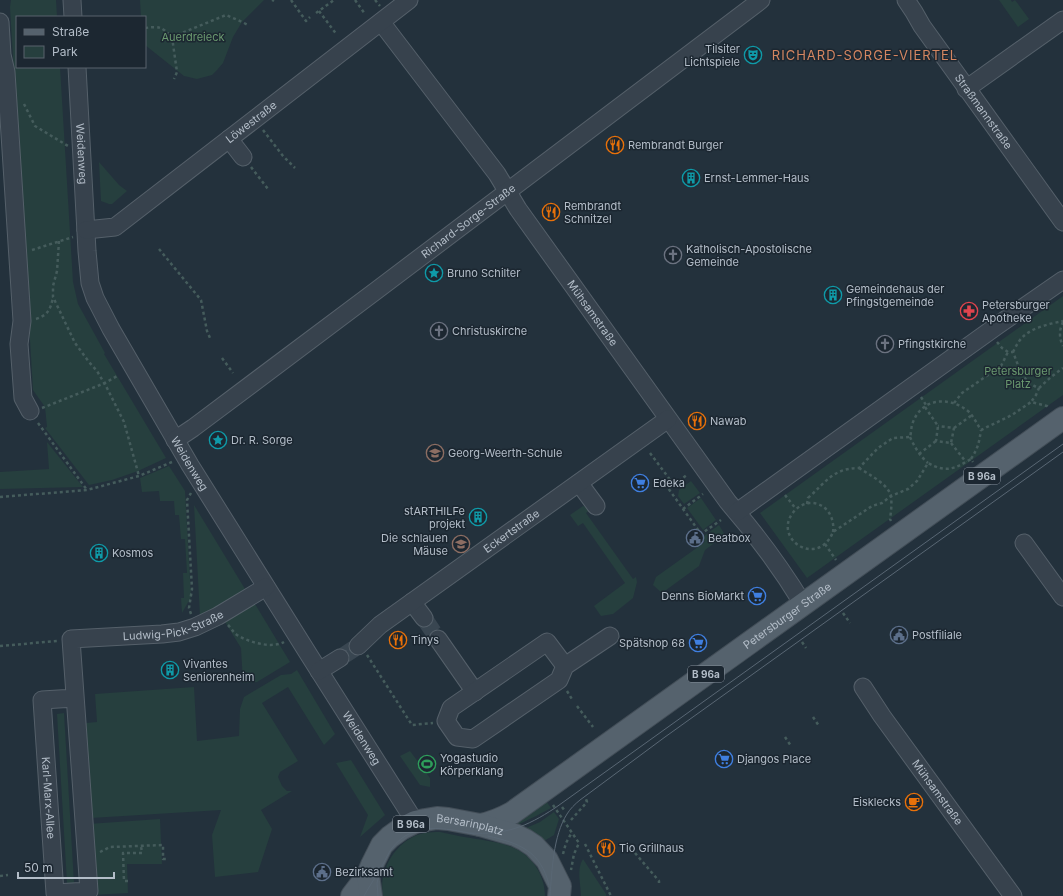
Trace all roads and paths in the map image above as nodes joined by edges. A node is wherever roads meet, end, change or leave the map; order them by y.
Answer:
1 (72, 0) edge
2 (291, 0) edge
3 (334, 0) edge
4 (355, 0) edge
5 (410, 0) edge
6 (761, 0) edge
7 (906, 0) edge
8 (365, 14) dead end
9 (74, 16) edge
10 (310, 18) dead end
11 (1063, 20) edge
12 (0, 22) edge
13 (381, 22) junction
14 (248, 25) dead end
15 (146, 28) edge
16 (337, 35) dead end
17 (172, 37) junction
18 (76, 68) edge
19 (174, 79) dead end
20 (966, 89) junction
21 (21, 99) dead end
22 (262, 129) dead end
23 (229, 139) junction
24 (68, 146) dead end
25 (243, 157) joint
26 (295, 168) dead end
27 (268, 189) dead end
28 (508, 192) junction
29 (1060, 212) edge
30 (80, 233) junction
31 (59, 241) junction
32 (159, 249) dead end
33 (18, 254) junction
34 (1063, 280) edge
35 (53, 297) junction
36 (34, 319) dead end
37 (1063, 322) edge
38 (210, 338) dead end
39 (998, 343) dead end
40 (1063, 346) edge
41 (1008, 352) junction
42 (1014, 352) junction
43 (222, 358) dead end
44 (1063, 368) edge
45 (233, 373) dead end
46 (117, 376) dead end
47 (105, 383) junction
48 (1039, 388) junction
49 (922, 399) dead end
50 (1031, 402) junction
51 (954, 403) junction
52 (926, 406) junction
53 (30, 411) junction
54 (1056, 413) edge
55 (972, 416) junction
56 (668, 419) junction
57 (938, 426) junction
58 (954, 428) junction
59 (981, 430) junction
60 (910, 438) junction
61 (175, 440) junction
62 (936, 441) junction
63 (951, 443) junction
64 (650, 453) dead end
65 (919, 454) junction
66 (172, 461) dead end
67 (966, 462) junction
68 (928, 464) junction
69 (859, 468) junction
70 (688, 474) dead end
71 (139, 476) junction
72 (579, 483) junction
73 (674, 485) junction
74 (87, 490) junction
75 (191, 493) dead end
76 (703, 494) dead end
77 (891, 496) junction
78 (0, 497) edge
79 (788, 498) dead end
80 (807, 504) junction
81 (596, 506) dead end
82 (683, 509) junction
83 (796, 509) junction
84 (737, 512) junction
85 (722, 520) dead end
86 (891, 521) dead end
87 (833, 532) junction
88 (1024, 543) dead end
89 (825, 544) junction
90 (836, 560) dead end
91 (266, 587) junction
92 (1063, 597) edge
93 (412, 602) junction
94 (803, 604) junction
95 (843, 613) dead end
96 (221, 614) junction
97 (424, 618) tunnel mouth
98 (850, 623) dead end
99 (195, 628) junction
100 (610, 636) dead end
101 (71, 639) junction
102 (438, 639) tunnel mouth
103 (284, 642) dead end
104 (802, 642) dead end
105 (0, 646) edge
106 (358, 646) tunnel mouth
107 (806, 648) dead end
108 (340, 658) tunnel mouth
109 (370, 661) dead end
110 (565, 666) junction
111 (319, 671) junction
112 (863, 687) dead end
113 (475, 692) junction
114 (75, 698) junction
115 (577, 706) dead end
116 (813, 717) dead end
117 (446, 721) junction
118 (819, 726) dead end
119 (593, 727) dead end
120 (784, 737) dead end
121 (791, 746) dead end
122 (543, 791) junction
123 (586, 799) dead end
124 (562, 806) dead end
125 (565, 811) dead end
126 (570, 819) dead end
127 (415, 822) junction
128 (508, 822) junction
129 (585, 844) dead end
130 (141, 846) junction
131 (634, 853) dead end
132 (94, 855) dead end
133 (166, 859) dead end
134 (8, 875) dead end
135 (0, 876) edge
136 (128, 881) dead end
137 (659, 883) dead end
138 (563, 885) edge
139 (370, 886) edge
140 (352, 896) edge
141 (611, 896) edge
142 (1013, 896) edge

1 - 9 street
2 - 10 path
3 - 16 path
4 - 8 path
5 - 13 street, Löwestraße
6 - 28 street, Richard-Sorge-Straße
7 - 20 street, Straßmannstraße
11 - 20 street
12 - 33 street
13 - 23 street, Löwestraße
13 - 28 street, Mühsamstraße
14 - 17 path
15 - 17 path
17 - 19 path
18 - 30 street, Weidenweg
20 - 29 street, Straßmannstraße
21 - 24 path
22 - 26 path
23 - 25 street
23 - 30 street, Löwestraße
25 - 27 path
28 - 56 street, Mühsamstraße
28 - 61 street, Richard-Sorge-Straße
30 - 31 path
30 - 61 street, Weidenweg
31 - 33 path
31 - 35 path
32 - 38 path
33 - 53 street
34 - 84 street
35 - 36 path
35 - 47 path
37 - 40 path
37 - 42 path
39 - 41 path
41 - 42 path
41 - 51 path
42 - 48 path
43 - 45 path
44 - 48 path
46 - 47 path
47 - 53 path
47 - 71 path
48 - 50 path
49 - 52 path
50 - 54 path
50 - 59 path
51 - 52 path
51 - 55 path
52 - 57 path
52 - 60 path
53 - 74 path
54 - 94 main road, Petersburger Straße / B 96a
55 - 58 path
55 - 59 path
56 - 72 street, Eckertstraße
56 - 84 street, Mühsamstraße
57 - 58 path
57 - 62 path
58 - 63 path
59 - 67 path
60 - 65 path
60 - 69 path
61 - 91 street, Weidenweg
62 - 63 path
62 - 65 path
63 - 67 path
64 - 73 path
65 - 68 path
66 - 71 path
67 - 68 path
68 - 77 path
69 - 77 path
69 - 80 path
70 - 73 path
71 - 74 path
72 - 81 street
72 - 93 street, Eckertstraße
73 - 82 path
74 - 78 path
75 - 99 path
76 - 82 path
77 - 86 path
77 - 87 path
79 - 83 path
80 - 83 path
80 - 87 path
82 - 85 path
83 - 89 path
84 - 94 street, Mühsamstraße
87 - 89 path
88 - 92 street
89 - 90 path
91 - 96 street, Ludwig-Pick-Straße
91 - 111 street, Weidenweg
93 - 97 street
93 - 106 street, Eckertstraße
94 - 122 main road, Petersburger Straße / B 96a
95 - 98 path
96 - 99 street, Ludwig-Pick-Straße
96 - 103 path
99 - 101 street, Ludwig-Pick-Straße
100 - 110 street
101 - 105 path
101 - 114 street, Karl-Marx-Allee
102 - 113 street
104 - 107 path
108 - 111 street
109 - 117 path
110 - 113 street
110 - 117 street
111 - 127 street, Weidenweg
112 - 142 street, Mühsamstraße
113 - 117 street
114 - 114 street, Karl-Marx-Allee
115 - 119 path
116 - 118 path
120 - 121 path
122 - 128 main road, Petersburger Straße / B 96a
122 - 138 path
123 - 126 path
124 - 125 path
127 - 128 main road, Bersarinplatz / B 96a
127 - 139 main road, Bersarinplatz / B 96a
128 - 138 main road, Bersarinplatz
129 - 141 path
130 - 132 path
130 - 133 path
130 - 136 path
131 - 137 path
134 - 135 path
139 - 140 main road, B 96a

